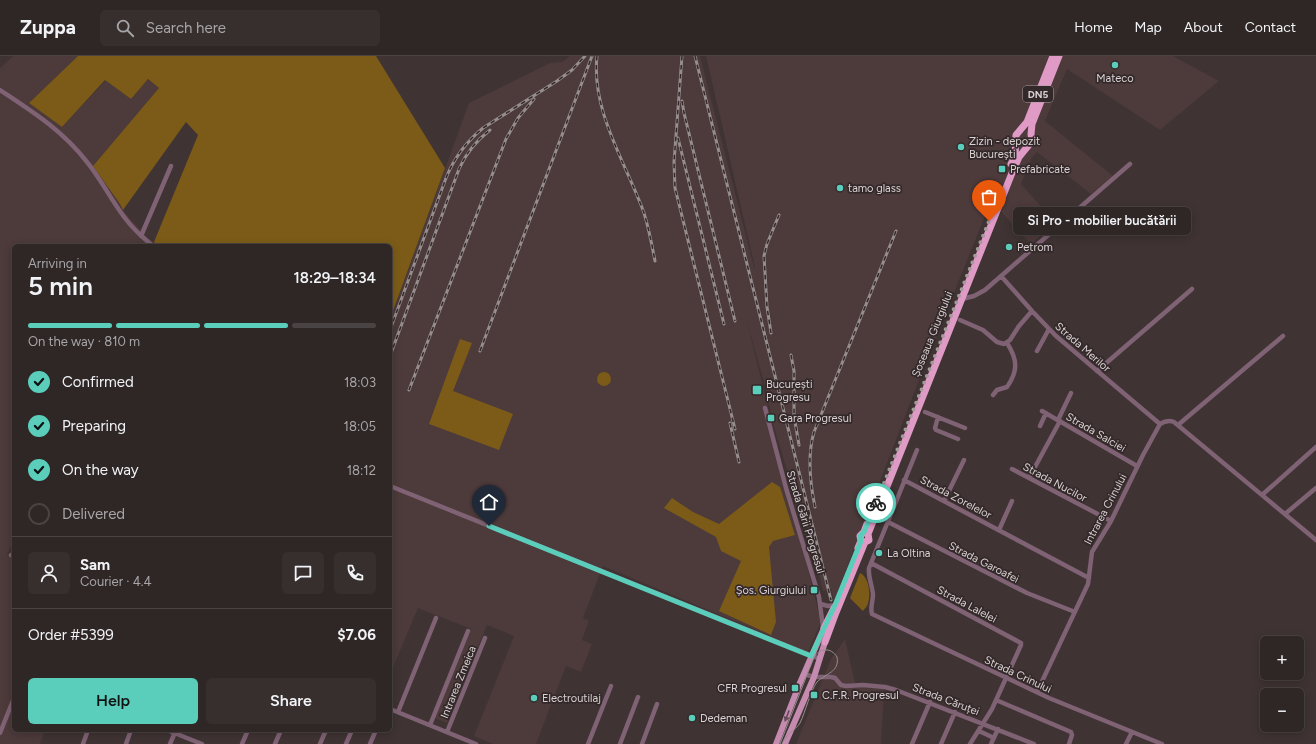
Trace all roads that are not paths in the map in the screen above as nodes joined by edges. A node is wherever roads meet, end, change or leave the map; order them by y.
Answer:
1 (1053, 56) edge
2 (1059, 56) edge
3 (0, 90) edge
4 (1021, 131) junction
5 (1031, 134) junction
6 (1016, 142) junction
7 (1027, 146) junction
8 (1130, 164) dead end
9 (171, 166) dead end
10 (141, 236) junction
11 (151, 244) edge
12 (1002, 276) junction
13 (1192, 289) dead end
14 (962, 299) junction
15 (1032, 312) junction
16 (960, 320) dead end
17 (1049, 329) junction
18 (1283, 336) dead end
19 (1007, 343) junction
20 (1037, 351) dead end
21 (1097, 371) junction
22 (1071, 393) dead end
23 (993, 395) dead end
24 (765, 408) dead end
25 (924, 412) dead end
26 (938, 417) junction
27 (1059, 421) junction
28 (1160, 424) junction
29 (1040, 426) dead end
30 (1178, 426) junction
31 (965, 428) dead end
32 (958, 439) dead end
33 (1316, 447) edge
34 (917, 450) dead end
35 (964, 460) dead end
36 (1137, 466) junction
37 (1012, 469) dead end
38 (1029, 478) junction
39 (904, 480) junction
40 (392, 487) edge
41 (1316, 488) edge
42 (1262, 495) junction
43 (1012, 500) dead end
44 (944, 501) junction
45 (1285, 514) junction
46 (1111, 521) junction
47 (888, 522) junction
48 (999, 530) junction
49 (865, 538) junction
50 (1316, 540) edge
51 (879, 543) junction
52 (871, 563) junction
53 (1089, 578) junction
54 (821, 604) junction
55 (835, 605) junction
56 (1075, 612) junction
57 (436, 618) dead end
58 (824, 628) junction
59 (468, 631) dead end
60 (485, 638) dead end
61 (825, 642) junction
62 (811, 656) junction
63 (820, 658) junction
64 (804, 674) junction
65 (814, 677) junction
66 (1006, 678) junction
67 (611, 686) dead end
68 (1037, 692) junction
69 (638, 697) dead end
70 (996, 700) junction
71 (930, 702) junction
72 (12, 703) edge
73 (657, 704) dead end
74 (392, 710) edge
75 (398, 712) junction
76 (954, 712) junction
77 (983, 723) junction
78 (430, 725) junction
79 (998, 729) junction
80 (978, 731) junction
81 (87, 732) edge
82 (130, 732) edge
83 (175, 732) edge
84 (247, 732) edge
85 (280, 732) edge
86 (325, 732) edge
87 (351, 732) edge
88 (375, 732) edge
89 (447, 732) junction
90 (1132, 732) junction
91 (0, 733) edge
92 (994, 738) junction
93 (470, 743) edge
94 (780, 743) edge
95 (83, 744) edge
96 (126, 744) edge
97 (170, 744) edge
98 (202, 744) edge
99 (242, 744) edge
100 (275, 744) edge
101 (320, 744) edge
102 (346, 744) edge
103 (370, 744) edge
104 (476, 744) edge
105 (588, 744) edge
106 (620, 744) edge
107 (642, 744) edge
108 (912, 744) edge
109 (941, 744) edge
110 (970, 744) edge
111 (991, 744) edge
112 (1034, 744) edge
113 (1069, 744) edge
114 (1126, 744) edge
115 (1162, 744) edge

1 - 4 highway, Șoseaua Giurgiului / DN5
2 - 5 highway, Șoseaua Giurgiului / DN5
3 - 10 street
4 - 5 highway
4 - 6 highway, Șoseaua Giurgiului / DN5
5 - 7 highway, Șoseaua Giurgiului / DN5
6 - 7 highway
6 - 49 highway, Șoseaua Giurgiului / DN5
7 - 14 highway, Șoseaua Giurgiului / DN5
8 - 12 street
9 - 10 street
10 - 11 street
12 - 14 street
12 - 15 street, Strada Merilor
13 - 21 street
14 - 49 highway, Șoseaua Giurgiului / DN5
15 - 17 street, Strada Merilor
15 - 19 street
16 - 19 street
17 - 20 street
17 - 21 street, Strada Merilor
18 - 30 street
19 - 23 street
21 - 28 street, Strada Merilor
22 - 27 street
24 - 54 street, Strada Gării Progresul
25 - 26 street
26 - 31 street
26 - 32 street
27 - 29 street, Strada Salciei
27 - 36 street, Strada Salciei
27 - 38 street
28 - 30 street
28 - 36 street, Intrarea Crinului
30 - 42 street
33 - 42 street
34 - 39 street
35 - 44 street
36 - 46 street, Intrarea Crinului
37 - 38 street, Strada Nucilor
38 - 46 street, Strada Nucilor
39 - 44 street, Strada Zorelelor
39 - 47 street
40 - 62 street
41 - 45 street
42 - 45 street
43 - 48 street, Strada Zorelelor
44 - 48 street, Strada Zorelelor
45 - 50 street
46 - 53 street, Intrarea Crinului
47 - 51 street
47 - 56 street, Strada Garoafei
48 - 53 street, Strada Zorelelor
49 - 51 street
49 - 55 highway, Șoseaua Giurgiului / DN5
49 - 61 highway, Șoseaua Giurgiului / DN5
51 - 52 street
52 - 66 street, Strada Crinului
52 - 66 street, Strada Lalelei
53 - 56 street, Intrarea Crinului
54 - 55 street
54 - 58 street, Strada Gării Progresul
55 - 58 highway, Șoseaua Giurgiului / DN5
56 - 68 street, Intrarea Crinului
57 - 75 street
58 - 61 street, Strada Gării Progresul
58 - 62 main road, Șoseaua Giurgiului / DN5
59 - 78 street
60 - 89 street, Intrarea Zmeica
61 - 63 main road, Șoseaua Giurgiului / DN5
62 - 63 street
62 - 64 main road, Șoseaua Giurgiului / DN5
63 - 65 main road, Șoseaua Giurgiului / DN5
64 - 65 street, Strada Căruței
64 -> 94 main road, Șoseaua Giurgiului / DN5
65 - 71 street, Strada Căruței
65 - 94 main road, Șoseaua Giurgiului / DN5
66 - 68 street, Strada Crinului
66 - 70 street
67 - 105 street
68 - 90 street, Strada Crinului
69 - 106 street
70 - 77 street
70 - 113 street, Strada Căruței
71 - 76 street, Strada Căruței
71 - 108 street
72 - 91 street
73 - 107 street
74 - 75 street
75 - 78 street
76 - 77 street, Strada Căruței
76 - 109 street
77 - 79 street, Strada Căruței
77 - 80 street
78 - 89 street
79 - 92 street
79 - 112 street, Strada Căruței
80 - 92 street, Strada Căruței
80 - 110 street
81 - 95 street
82 - 96 street
83 - 97 street
83 - 98 street
84 - 99 street
85 - 100 street
86 - 101 street
87 - 102 street
88 - 103 street
89 - 93 street
90 - 114 street
90 - 115 street, Strada Crinului
92 - 111 street
93 - 104 street

